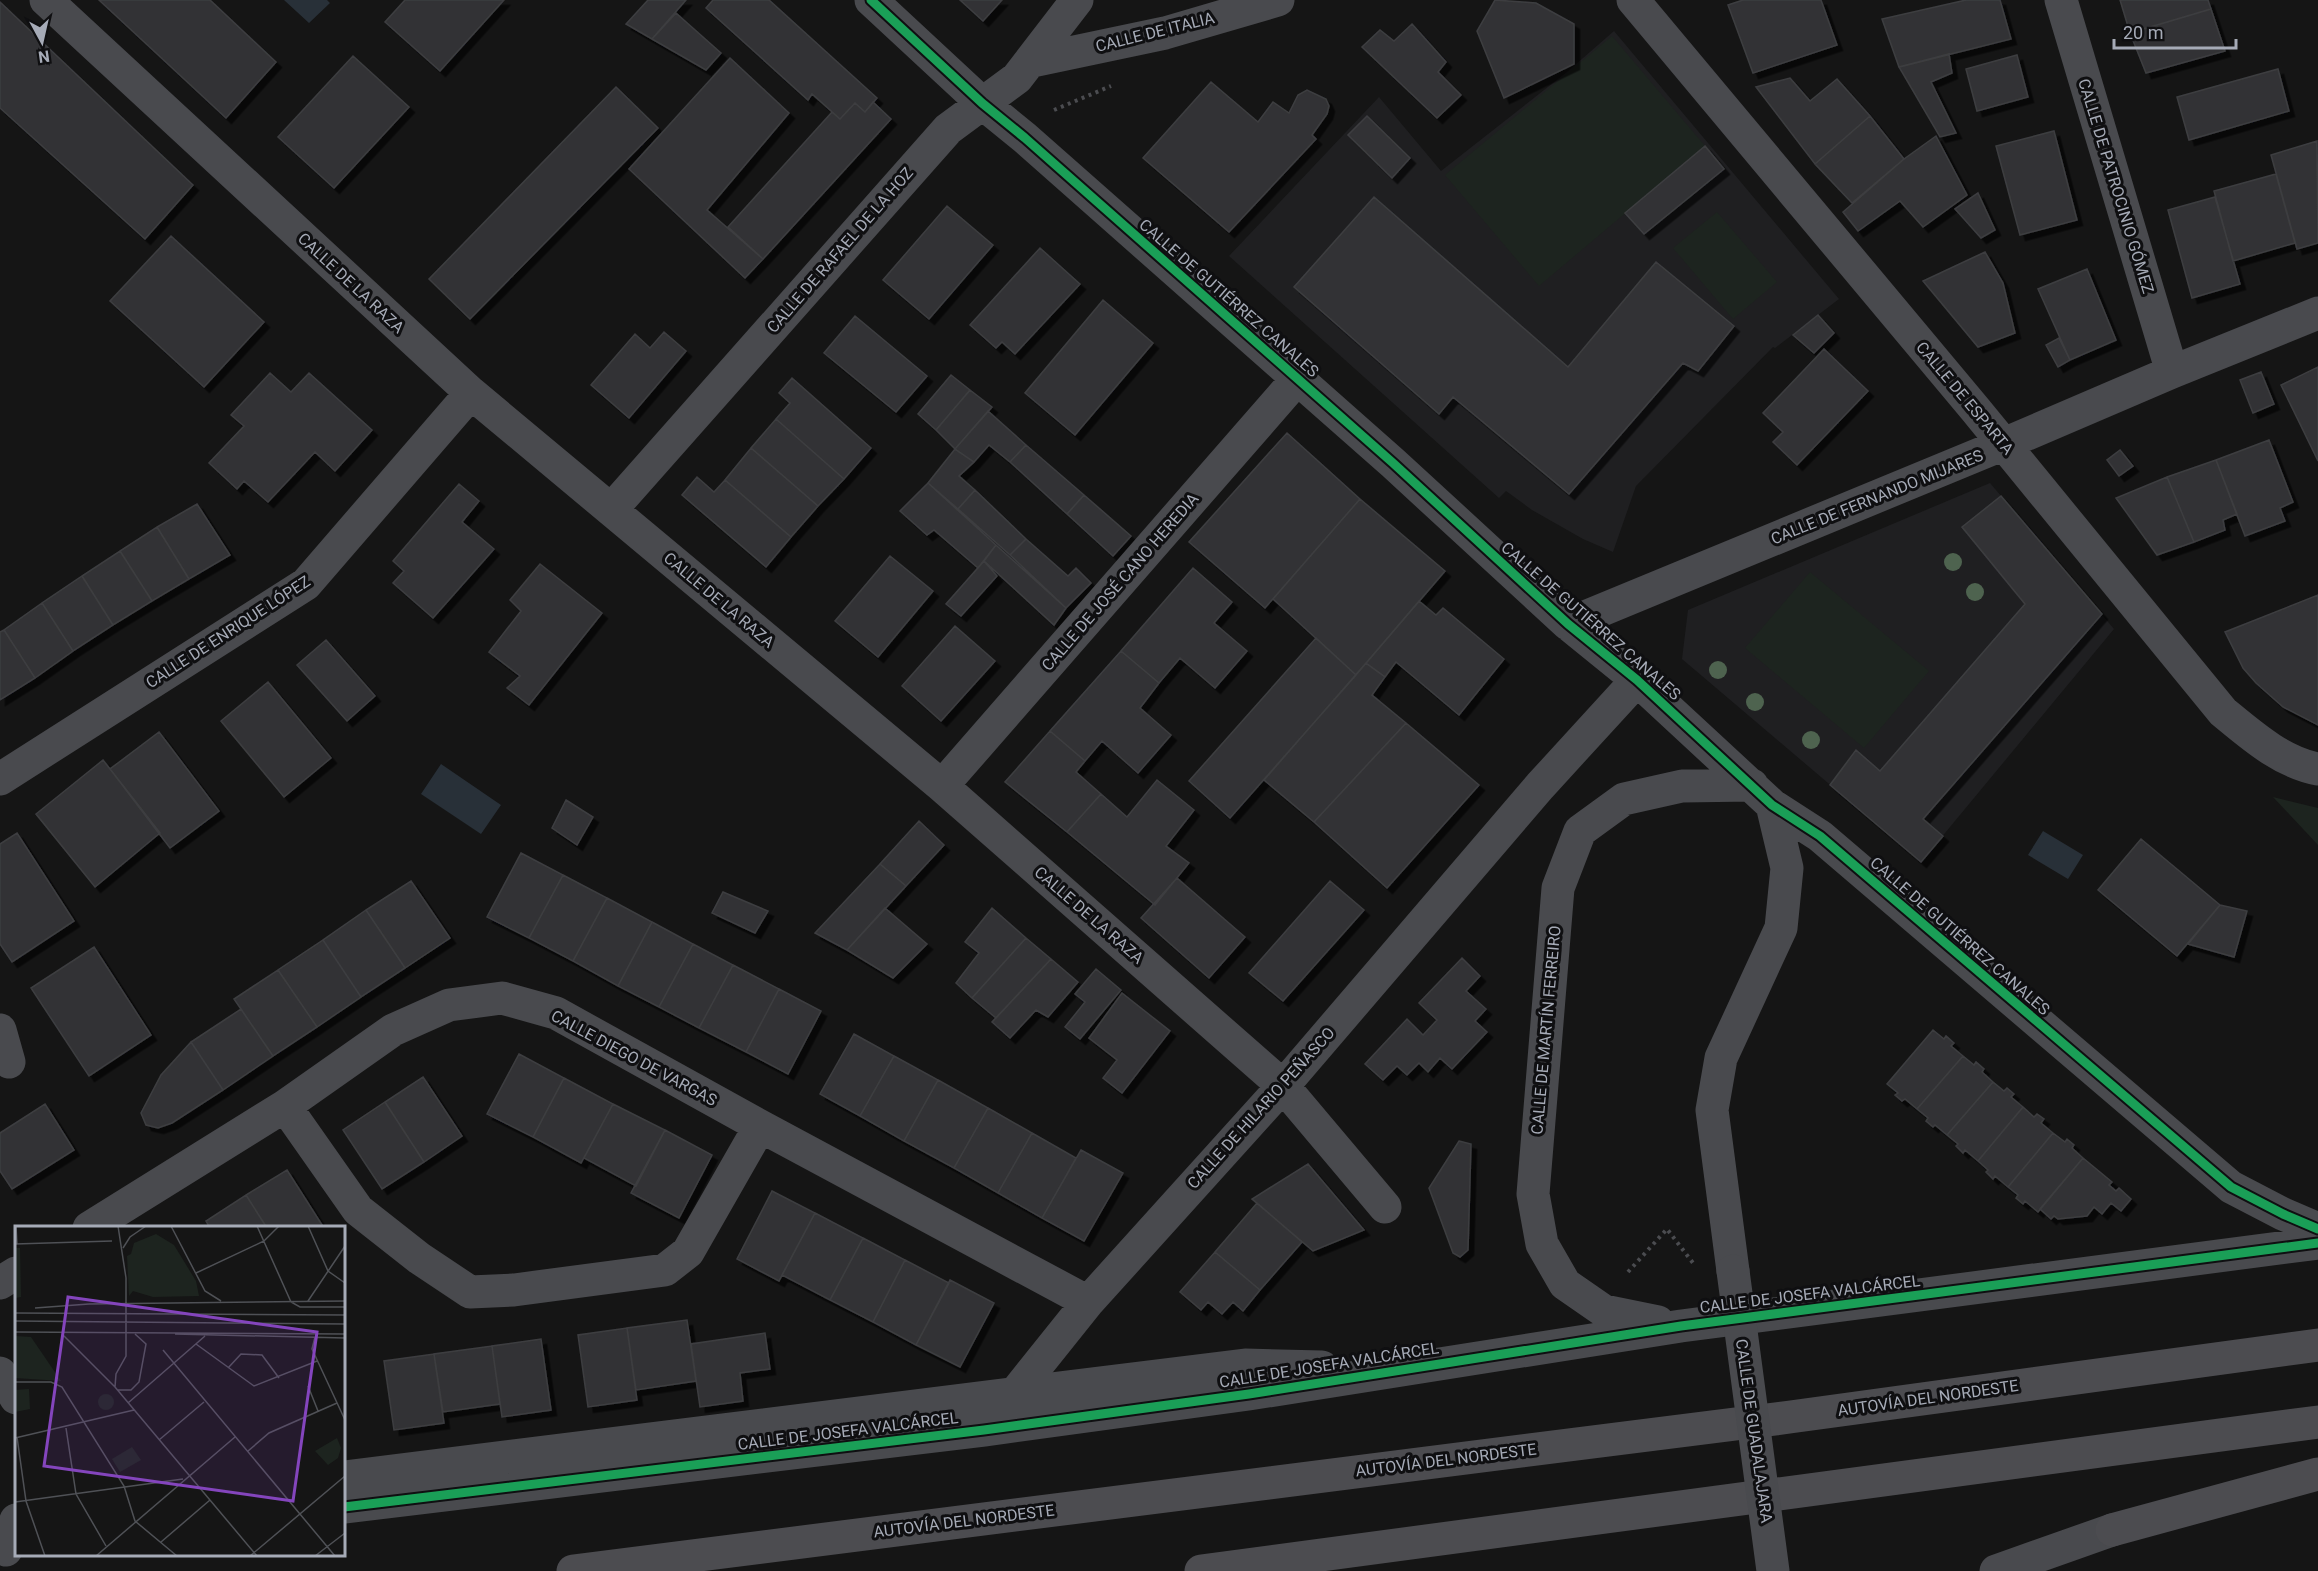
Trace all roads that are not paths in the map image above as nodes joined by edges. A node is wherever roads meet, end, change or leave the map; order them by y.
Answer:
1 (46, 0) edge
2 (871, 0) edge
3 (1077, 0) edge
4 (1278, 0) edge
5 (1633, 0) edge
6 (2061, 0) edge
7 (1032, 61) junction
8 (982, 103) junction
9 (2318, 314) edge
10 (2172, 372) junction
11 (1298, 378) junction
12 (471, 393) junction
13 (2004, 444) junction
14 (611, 510) junction
15 (1568, 624) junction
16 (1637, 680) junction
17 (2318, 769) edge
18 (0, 779) edge
19 (942, 786) junction
20 (1762, 795) junction
21 (0, 1029) edge
22 (9, 1062) dead end
23 (1282, 1086) junction
24 (285, 1106) junction
25 (760, 1126) junction
26 (1386, 1207) dead end
27 (91, 1226) edge
28 (2318, 1228) edge
29 (2318, 1242) edge
30 (15, 1274) edge
31 (0, 1283) edge
32 (1088, 1302) junction
33 (1681, 1326) junction
34 (2318, 1345) edge
35 (1399, 1370) junction
36 (0, 1373) edge
37 (1015, 1394) junction
38 (15, 1396) edge
39 (2318, 1422) edge
40 (984, 1430) junction
41 (2318, 1474) edge
42 (345, 1477) edge
43 (345, 1507) edge
44 (2112, 1530) joint
45 (573, 1571) edge
46 (1201, 1571) edge
47 (1773, 1571) edge
48 (1996, 1571) edge

1 - 12 street, CALLE DE LA RAZA
2 - 8 street, CALLE DE GUTIÉRREZ CANALES
3 - 7 street, CALLE DE RAFAEL DE LA HOZ
4 - 7 street, CALLE DE ITALIA
5 - 13 street, CALLE DE ESPARTA
6 - 10 street, CALLE DE PATROCINIO GÓMEZ
7 - 8 street, CALLE DE RAFAEL DE LA HOZ
8 - 11 street, CALLE DE GUTIÉRREZ CANALES
8 - 14 street, CALLE DE RAFAEL DE LA HOZ
9 - 10 street, CALLE DE FERNANDO MIJARES
10 - 13 street, CALLE DE FERNANDO MIJARES
11 - 15 street, CALLE DE GUTIÉRREZ CANALES
11 - 19 street, CALLE DE JOSÉ CANO HEREDIA
12 - 14 street, CALLE DE LA RAZA
12 - 18 street, CALLE DE ENRIQUE LÓPEZ
13 - 15 street, CALLE DE FERNANDO MIJARES
13 - 17 street, CALLE DE ESPARTA
14 - 19 street, CALLE DE LA RAZA
15 - 16 street, CALLE DE GUTIÉRREZ CANALES
16 - 20 street, CALLE DE GUTIÉRREZ CANALES
16 - 23 street, CALLE DE HILARIO PEÑASCO
19 - 23 street, CALLE DE LA RAZA
20 - 28 street, CALLE DE GUTIÉRREZ CANALES
20 - 33 street, CALLE DE MARTÍN FERREIRO
20 - 47 street, CALLE DE GUADALAJARA, bridge
21 - 22 street
23 - 26 street, CALLE DE LA RAZA
23 - 32 street, CALLE DE HILARIO PEÑASCO
24 - 25 street, CALLE DIEGO DE VARGAS
24 - 25 street
24 - 27 street, CALLE DIEGO DE VARGAS
25 - 32 street, CALLE DIEGO DE VARGAS
29 - 33 street, CALLE DE JOSEFA VALCÁRCEL
30 - 31 street
32 - 37 street, CALLE DE HILARIO PEÑASCO
33 - 35 street, CALLE DE JOSEFA VALCÁRCEL
34 - 45 highway, AUTOVÍA DEL NORDESTE
35 - 37 street, CALLE DE JOSEFA VALCÁRCEL
35 - 40 street, CALLE DE JOSEFA VALCÁRCEL
36 - 38 street
37 - 40 street, CALLE DE HILARIO PEÑASCO
37 - 42 street, CALLE DE JOSEFA VALCÁRCEL
39 - 46 highway
40 - 43 street, CALLE DE JOSEFA VALCÁRCEL
41 - 44 highway
44 - 48 street

